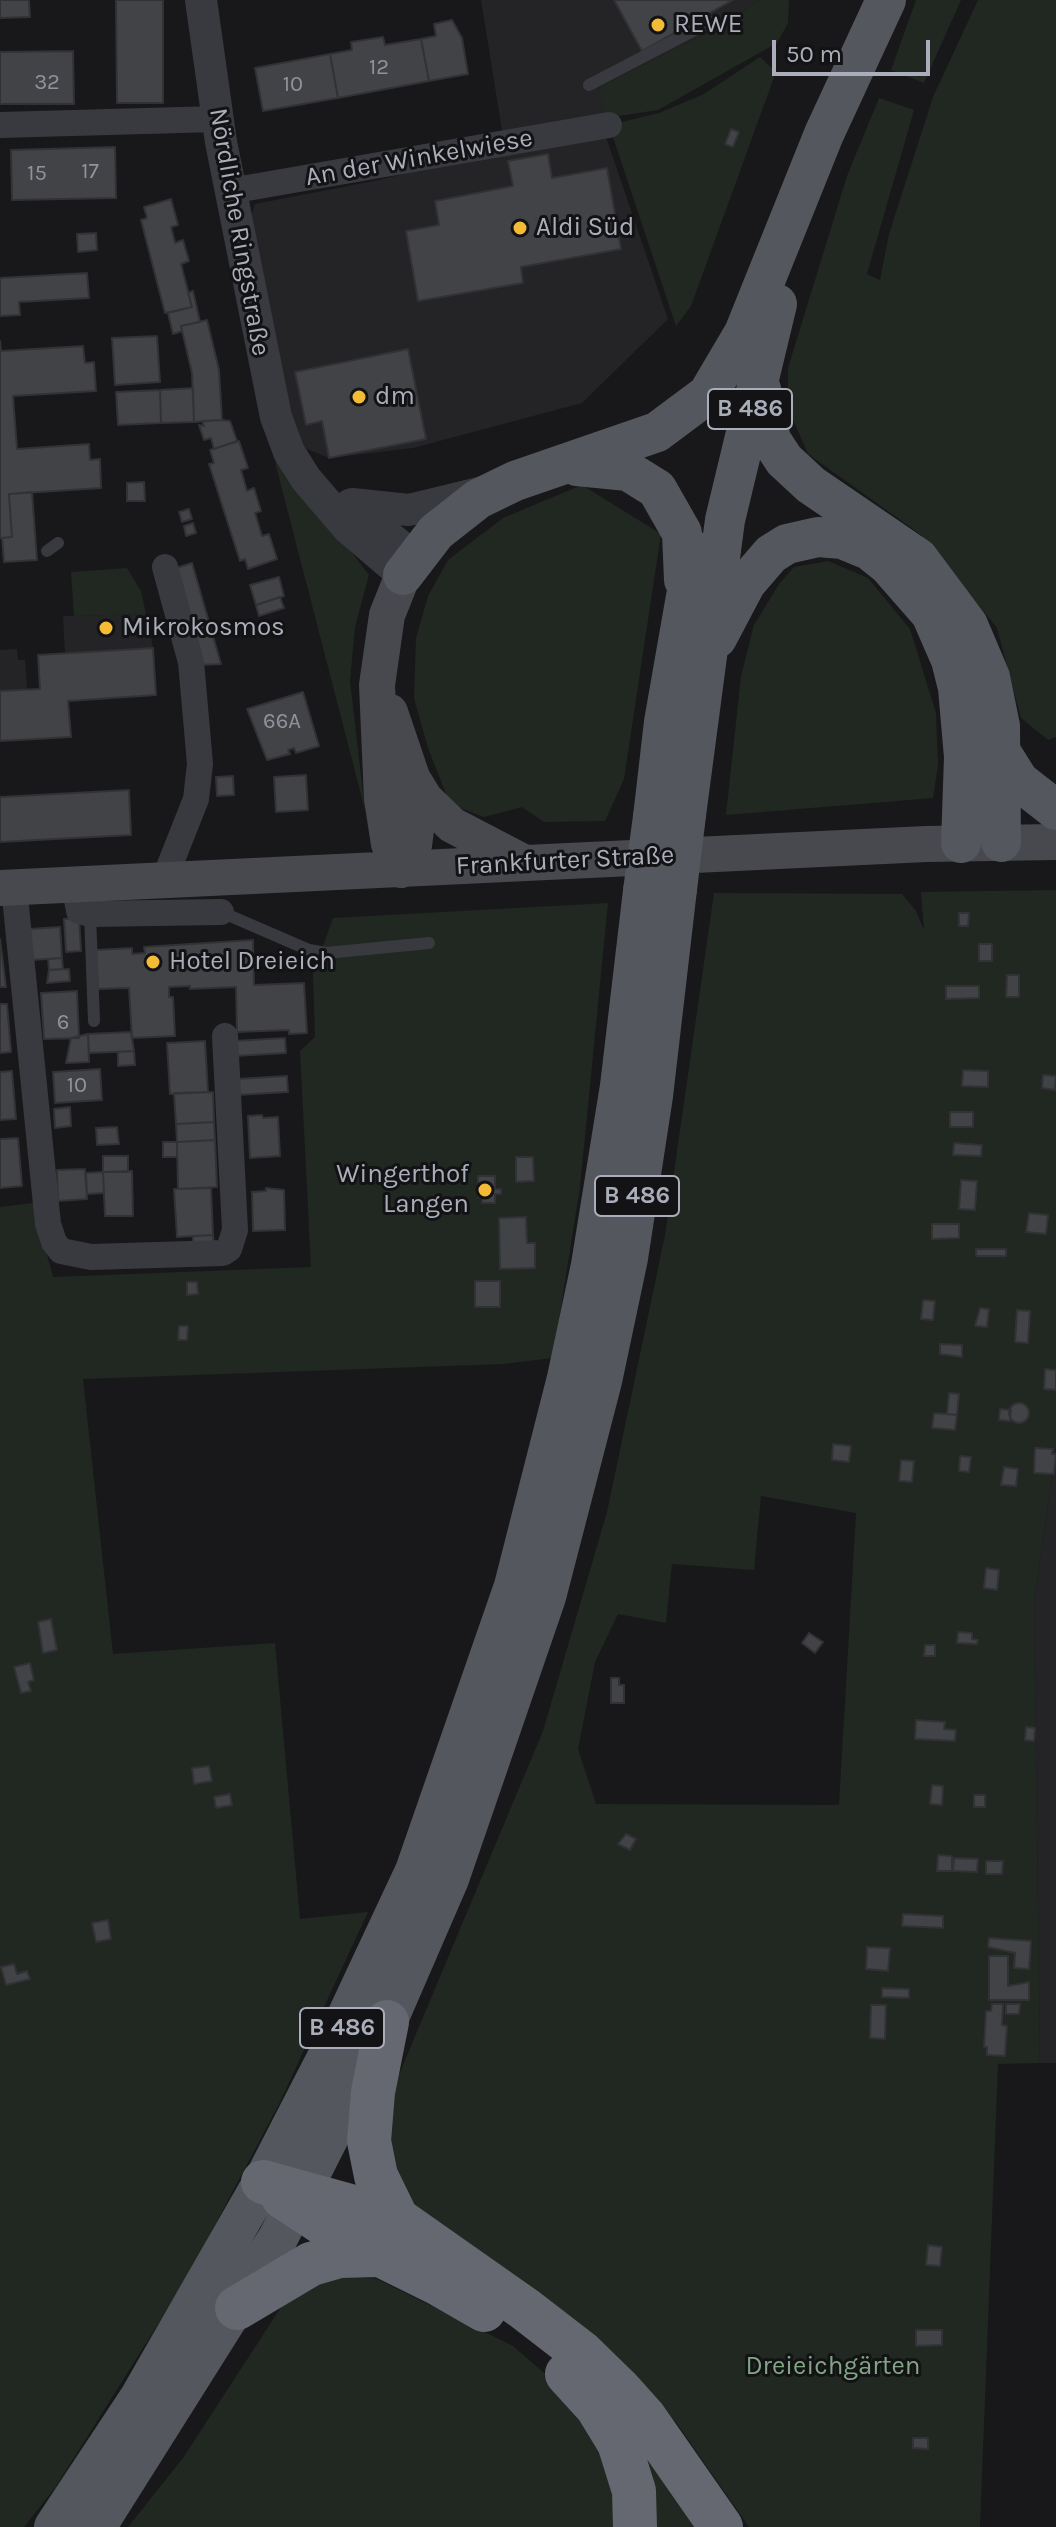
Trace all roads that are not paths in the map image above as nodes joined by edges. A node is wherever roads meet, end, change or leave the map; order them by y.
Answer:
1 (201, 0) edge
2 (886, 0) edge
3 (710, 22) dead end
4 (589, 85) dead end
5 (217, 119) junction
6 (0, 125) edge
7 (609, 125) dead end
8 (230, 191) junction
9 (752, 350) junction
10 (294, 460) junction
11 (557, 467) junction
12 (502, 487) junction
13 (348, 503) junction
14 (165, 567) dead end
15 (403, 575) junction
16 (680, 625) junction
17 (380, 657) junction
18 (703, 667) junction
19 (1002, 754) junction
20 (412, 777) junction
21 (382, 799) junction
22 (1056, 810) edge
23 (669, 816) junction
24 (1001, 842) junction
25 (1056, 842) edge
26 (961, 843) junction
27 (526, 864) junction
28 (401, 870) junction
29 (330, 873) junction
30 (164, 880) junction
31 (7, 887) edge
32 (660, 890) junction
33 (82, 899) junction
34 (221, 912) joint
35 (429, 943) dead end
36 (94, 1021) dead end
37 (225, 1036) dead end
38 (387, 2022) junction
39 (287, 2193) junction
40 (388, 2237) junction
41 (237, 2308) junction
42 (54, 2527) edge
43 (96, 2527) edge
44 (635, 2527) edge
45 (721, 2527) edge

1 - 5 street, Nördliche Ringstraße
2 - 9 main road, B 486
3 - 4 lane
5 - 6 street
5 - 8 street, Nördliche Ringstraße
7 - 8 street, An der Winkelwiese
8 - 10 street, Nördliche Ringstraße
9 - 11 main road, B 486
9 - 16 main road, B 486
9 - 18 main road, B 486
9 - 19 main road
10 - 13 street
10 - 15 street, Nördliche Ringstraße
11 - 12 main road, B 486
11 - 16 main road
12 - 13 street
12 - 15 main road, B 486
13 - 15 street
14 - 30 street
15 - 17 main road, B 486
16 - 23 main road, B 486
17 - 20 main road, B 486
17 - 21 main road, B 486
18 - 23 main road, B 486
18 - 26 main road
19 - 22 main road
19 - 24 main road
20 - 27 main road, B 486
20 - 28 main road, B 486
21 - 28 main road, B 486
21 - 29 main road, B 486
23 - 32 main road, B 486, bridge
24 - 25 main road, Frankfurter Straße
24 - 26 main road, Frankfurter Straße
26 - 27 main road, Frankfurter Straße
27 - 28 main road, Frankfurter Straße
28 - 29 main road, Frankfurter Straße
29 - 30 main road, Frankfurter Straße
30 - 33 main road, Frankfurter Straße
31 - 33 main road, Frankfurter Straße
31 - 37 street
32 - 38 main road, B 486
32 - 39 main road, B 486
33 - 34 street, Frankfurter Straße
33 - 36 lane
34 - 35 lane
38 - 39 main road, B 486
38 - 40 highway
39 - 40 highway
39 - 41 main road, B 486
39 - 42 main road, B 486
40 - 41 highway
40 - 44 highway
40 - 45 highway
41 - 43 main road, B 486

